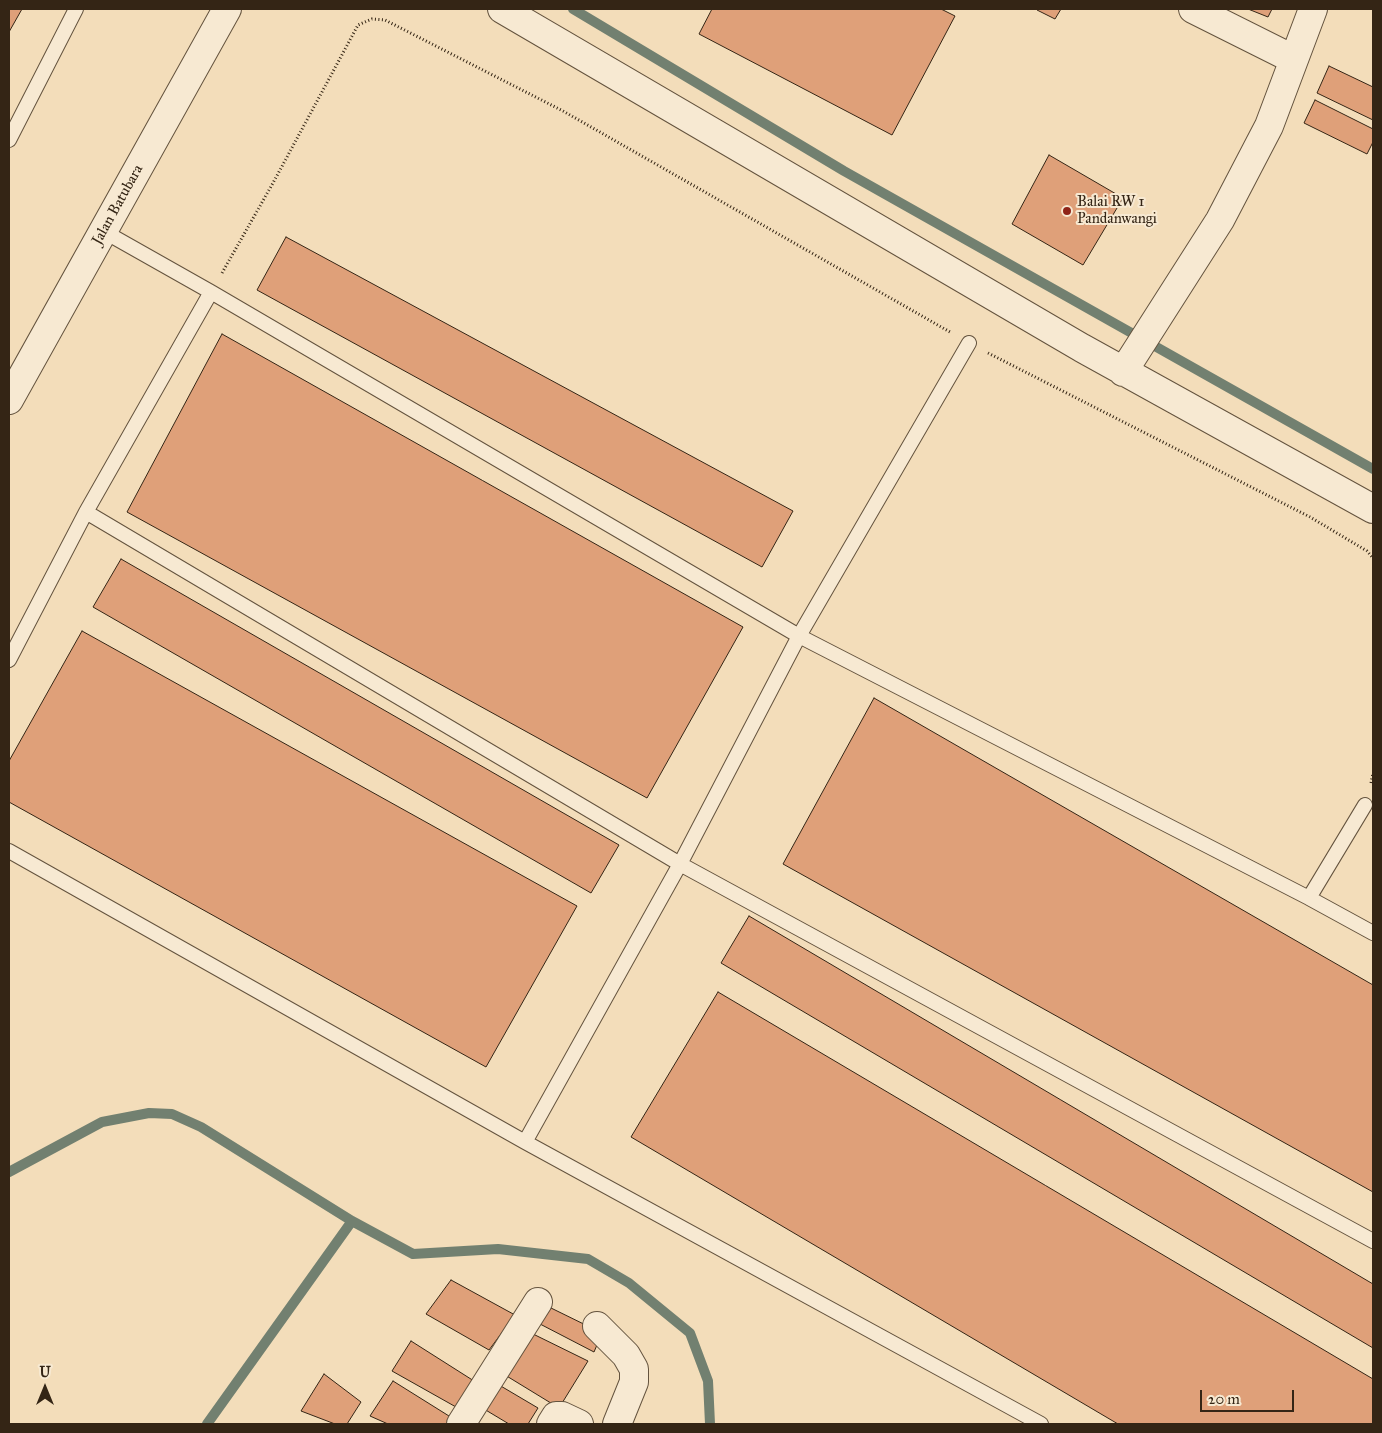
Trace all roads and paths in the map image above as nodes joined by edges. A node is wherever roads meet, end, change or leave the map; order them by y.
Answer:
1 (76, 9) edge
2 (227, 9) edge
3 (502, 9) edge
4 (1193, 9) edge
5 (1313, 9) edge
6 (1293, 59) junction
7 (9, 140) edge
8 (103, 232) junction
9 (211, 292) junction
10 (969, 343) junction
11 (1123, 372) junction
12 (9, 400) edge
13 (1373, 509) edge
14 (86, 512) junction
15 (1373, 558) edge
16 (799, 636) junction
17 (9, 660) edge
18 (1365, 805) dead end
19 (9, 851) edge
20 (680, 864) junction
21 (1309, 898) junction
22 (1373, 933) edge
23 (525, 1142) junction
24 (1373, 1241) edge
25 (538, 1302) dead end
26 (597, 1326) dead end
27 (461, 1424) edge
28 (551, 1424) edge
29 (579, 1424) edge
30 (617, 1424) edge
31 (1041, 1424) edge

1 - 7 lane
2 - 8 street, Jalan Batubara
3 - 11 street
4 - 6 street
5 - 6 street
6 - 11 street
8 - 9 lane
8 - 12 street, Jalan Batubara
9 - 10 path
9 - 14 lane
9 - 16 lane
10 - 15 path
10 - 16 lane
11 - 13 street
14 - 17 lane
14 - 20 lane
16 - 20 lane
16 - 21 lane
18 - 21 lane
19 - 23 lane
20 - 23 lane
20 - 24 lane
21 - 22 lane
23 - 31 lane
25 - 27 street
26 - 30 street
28 - 29 street

